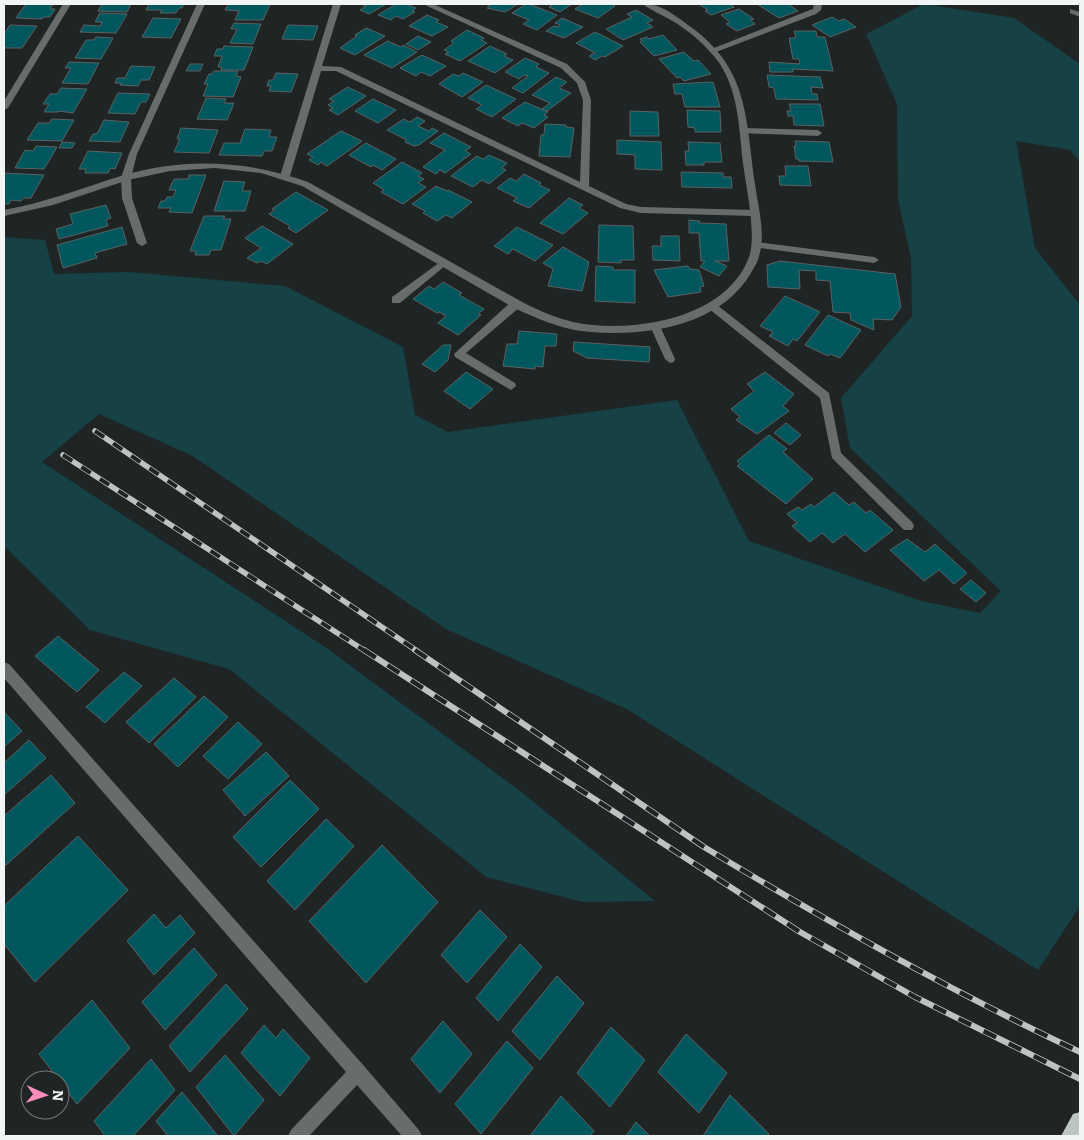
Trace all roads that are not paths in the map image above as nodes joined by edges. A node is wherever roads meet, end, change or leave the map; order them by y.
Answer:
1 (67, 4) edge
2 (201, 4) edge
3 (337, 4) edge
4 (428, 4) edge
5 (647, 4) edge
6 (818, 4) edge
7 (713, 50) junction
8 (319, 68) junction
9 (7, 98) edge
10 (4, 108) edge
11 (743, 131) junction
12 (818, 133) dead end
13 (285, 176) junction
14 (126, 178) junction
15 (584, 188) junction
16 (4, 213) edge
17 (754, 213) junction
18 (142, 243) dead end
19 (756, 246) junction
20 (874, 260) dead end
21 (443, 262) junction
22 (396, 300) dead end
23 (516, 304) junction
24 (712, 305) junction
25 (655, 326) junction
26 (670, 359) dead end
27 (511, 386) dead end
28 (908, 526) dead end
29 (4, 668) edge
30 (358, 1072) junction
31 (1080, 1121) edge
32 (297, 1136) edge
33 (414, 1136) edge
34 (1070, 1136) edge

1 - 9 street
2 - 14 street
3 - 8 street
4 - 15 street
5 - 7 street
6 - 7 street
7 - 11 street
8 - 13 street
8 - 15 street
9 - 10 street
11 - 12 street
11 - 17 street
13 - 14 street
13 - 21 street
14 - 16 street
14 - 18 street
15 - 17 street
17 - 19 street
19 - 20 street
19 - 24 street
21 - 22 street
21 - 23 street
23 - 25 street
23 - 27 street
24 - 25 street
24 - 28 street
25 - 26 street
29 - 30 street
30 - 32 street
30 - 33 street
31 - 34 highway

